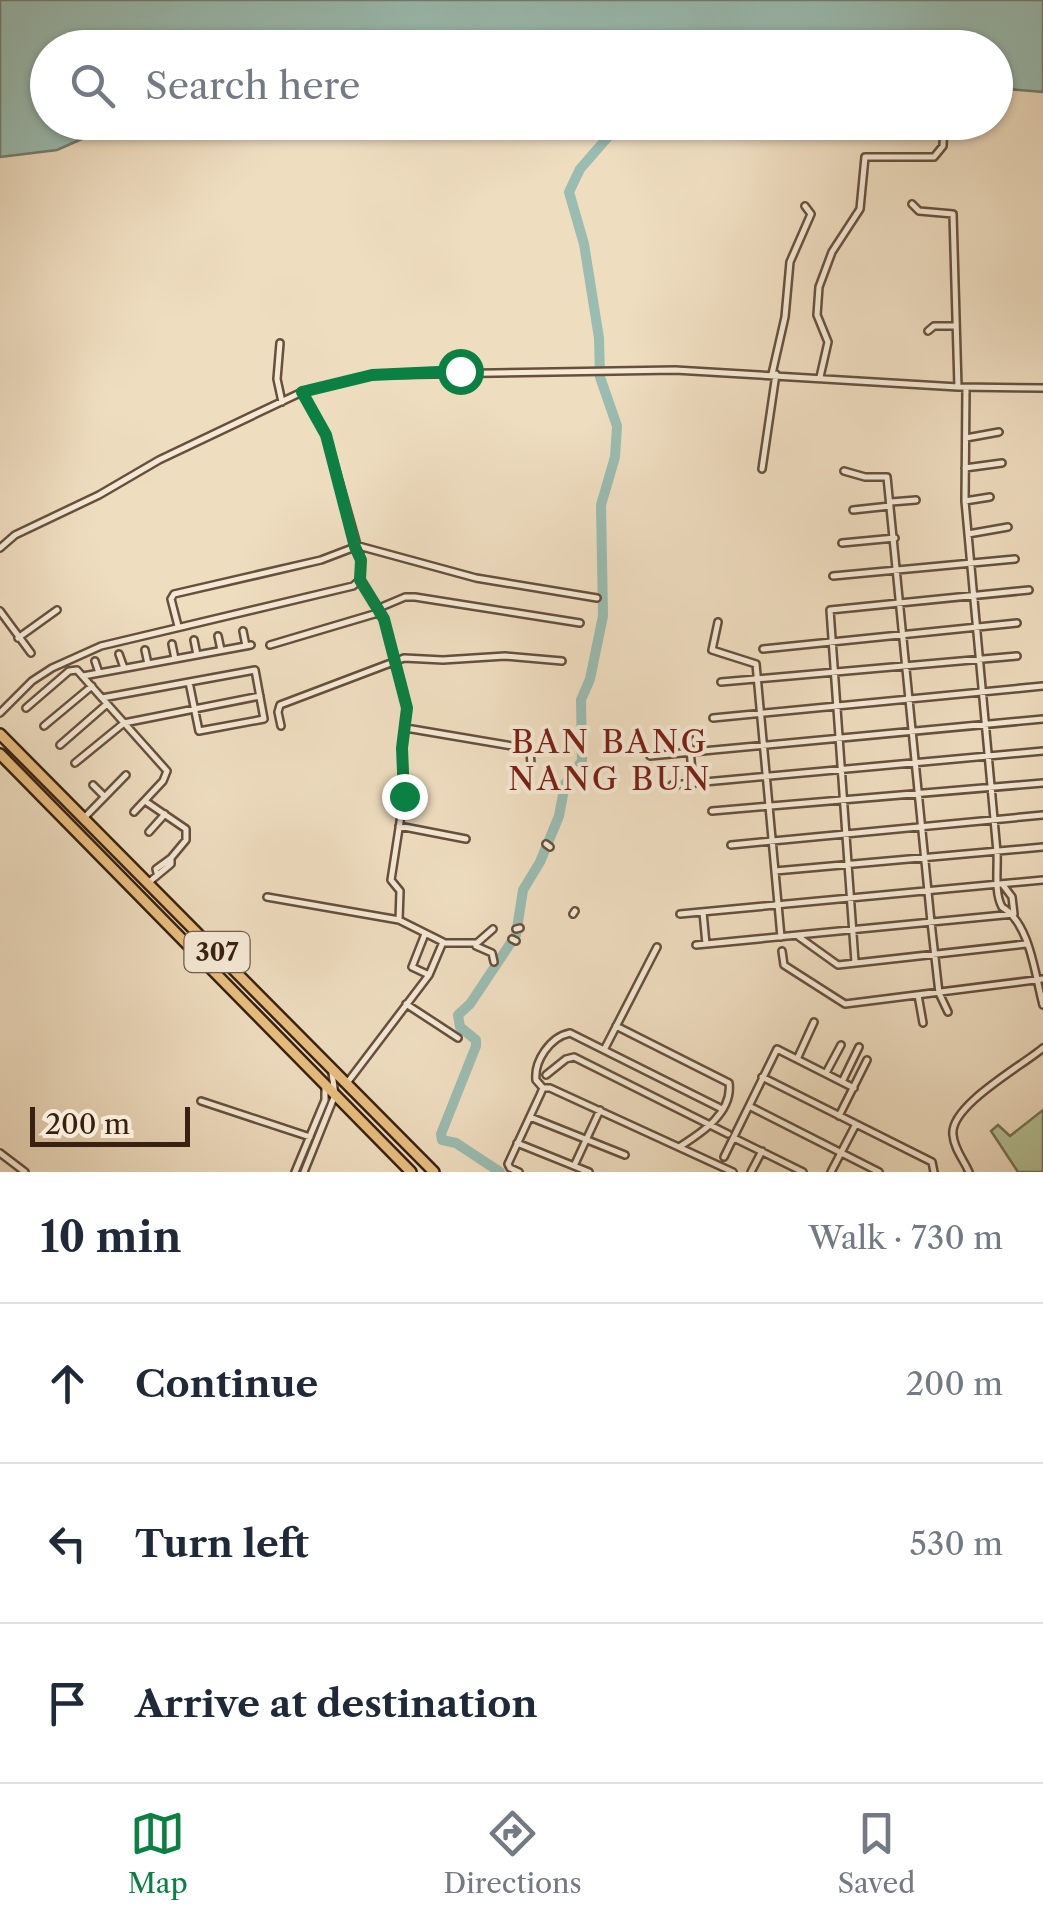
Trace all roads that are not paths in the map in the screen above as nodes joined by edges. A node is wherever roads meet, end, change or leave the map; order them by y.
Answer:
1 (943, 140) edge
2 (912, 204) dead end
3 (805, 206) dead end
4 (956, 326) junction
5 (928, 331) dead end
6 (280, 343) dead end
7 (774, 374) junction
8 (820, 377) junction
9 (958, 388) junction
10 (966, 388) junction
11 (1043, 388) edge
12 (302, 392) junction
13 (282, 402) junction
14 (999, 432) dead end
15 (966, 438) junction
16 (1002, 463) dead end
17 (965, 468) junction
18 (762, 469) dead end
19 (844, 471) dead end
20 (990, 497) dead end
21 (916, 500) dead end
22 (966, 501) junction
23 (891, 504) junction
24 (853, 510) dead end
25 (1008, 527) dead end
26 (968, 534) junction
27 (895, 538) junction
28 (842, 543) dead end
29 (355, 546) junction
30 (0, 548) edge
31 (1015, 559) dead end
32 (971, 563) junction
33 (898, 570) junction
34 (834, 576) dead end
35 (360, 580) junction
36 (1029, 590) dead end
37 (974, 595) junction
38 (597, 598) dead end
39 (901, 602) junction
40 (57, 610) dead end
41 (380, 610) junction
42 (0, 611) edge
43 (718, 622) dead end
44 (580, 623) dead end
45 (1017, 623) dead end
46 (178, 626) junction
47 (976, 627) junction
48 (243, 632) dead end
49 (904, 634) junction
50 (218, 636) dead end
51 (18, 638) junction
52 (194, 640) dead end
53 (832, 641) junction
54 (172, 644) dead end
55 (270, 645) dead end
56 (763, 649) dead end
57 (145, 650) dead end
58 (221, 650) junction
59 (31, 653) dead end
60 (120, 654) dead end
61 (197, 655) junction
62 (1017, 656) dead end
63 (175, 659) junction
64 (392, 660) junction
65 (980, 660) junction
66 (95, 661) dead end
67 (562, 661) dead end
68 (148, 664) junction
69 (907, 667) junction
70 (124, 668) junction
71 (98, 673) junction
72 (834, 674) junction
73 (82, 676) junction
74 (758, 679) junction
75 (189, 682) junction
76 (721, 682) dead end
77 (92, 686) junction
78 (1043, 686) edge
79 (983, 692) junction
80 (260, 696) junction
81 (910, 699) junction
82 (105, 701) junction
83 (836, 706) junction
84 (26, 708) dead end
85 (194, 709) junction
86 (0, 713) edge
87 (761, 714) junction
88 (713, 718) dead end
89 (1043, 719) edge
90 (124, 722) junction
91 (986, 724) junction
92 (44, 726) dead end
93 (281, 726) dead end
94 (405, 728) junction
95 (913, 731) junction
96 (0, 734) edge
97 (689, 738) dead end
98 (839, 738) junction
99 (60, 746) dead end
100 (764, 746) junction
101 (1043, 751) edge
102 (691, 753) junction
103 (0, 754) edge
104 (650, 756) dead end
105 (989, 756) junction
106 (75, 763) dead end
107 (916, 763) junction
108 (531, 764) dead end
109 (841, 769) junction
110 (126, 775) dead end
111 (767, 777) junction
112 (1043, 783) edge
113 (693, 784) junction
114 (93, 785) dead end
115 (672, 785) dead end
116 (992, 788) junction
117 (919, 794) junction
118 (104, 796) junction
119 (145, 801) junction
120 (844, 802) junction
121 (770, 807) junction
122 (712, 811) dead end
123 (134, 812) dead end
124 (165, 814) junction
125 (1043, 815) edge
126 (84, 818) junction
127 (994, 820) junction
128 (399, 826) junction
129 (922, 827) junction
130 (149, 832) dead end
131 (846, 834) junction
132 (466, 839) dead end
133 (772, 841) junction
134 (732, 845) dead end
135 (1043, 847) edge
136 (997, 852) junction
137 (925, 858) junction
138 (848, 866) junction
139 (775, 870) junction
140 (145, 880) junction
141 (1043, 880) edge
142 (1000, 884) junction
143 (130, 888) junction
144 (928, 891) junction
145 (267, 897) dead end
146 (850, 898) junction
147 (166, 900) junction
148 (778, 905) junction
149 (154, 912) junction
150 (703, 912) junction
151 (680, 914) dead end
152 (1014, 914) junction
153 (399, 920) junction
154 (931, 922) junction
155 (493, 929) dead end
156 (853, 930) junction
157 (425, 934) junction
158 (798, 935) junction
159 (781, 936) junction
160 (444, 943) junction
161 (471, 944) junction
162 (706, 944) junction
163 (1026, 944) junction
164 (696, 945) dead end
165 (657, 946) dead end
166 (782, 951) dead end
167 (935, 954) junction
168 (494, 962) dead end
169 (855, 962) junction
170 (429, 975) junction
171 (1040, 980) edge
172 (939, 993) junction
173 (918, 996) junction
174 (406, 1004) junction
175 (1043, 1005) edge
176 (948, 1012) dead end
177 (814, 1022) dead end
178 (923, 1023) dead end
179 (616, 1026) junction
180 (458, 1038) dead end
181 (841, 1045) dead end
182 (860, 1047) dead end
183 (1043, 1048) edge
184 (604, 1050) junction
185 (798, 1058) junction
186 (868, 1060) dead end
187 (328, 1066) junction
188 (826, 1073) junction
189 (546, 1074) dead end
190 (762, 1077) junction
191 (842, 1082) junction
192 (347, 1083) junction
193 (324, 1084) junction
194 (544, 1088) junction
195 (854, 1088) junction
196 (335, 1095) junction
197 (201, 1100) dead end
198 (748, 1106) junction
199 (722, 1109) junction
200 (600, 1110) junction
201 (530, 1116) junction
202 (840, 1116) junction
203 (856, 1124) junction
204 (711, 1126) junction
205 (310, 1136) junction
206 (730, 1136) junction
207 (586, 1140) junction
208 (516, 1143) junction
209 (679, 1148) junction
210 (762, 1151) junction
211 (842, 1151) junction
212 (0, 1153) edge
213 (625, 1156) dead end
214 (724, 1157) dead end
215 (574, 1166) junction
216 (787, 1169) edge
217 (24, 1172) edge
218 (296, 1172) edge
219 (304, 1172) edge
220 (411, 1172) edge
221 (434, 1172) edge
222 (519, 1172) edge
223 (588, 1172) edge
224 (733, 1172) edge
225 (751, 1172) edge
226 (803, 1172) edge
227 (832, 1172) edge
228 (879, 1172) edge
229 (934, 1172) edge
230 (969, 1172) edge

1 - 8 street
2 - 4 street
3 - 7 street
4 - 5 street
4 - 9 street
6 - 13 street
7 - 8 street
7 - 12 street
7 - 18 street
8 - 9 street
9 - 10 street
10 - 11 street
10 - 15 street
12 - 13 street
12 - 29 street
13 - 30 street
14 - 15 street
15 - 17 street
16 - 17 street
17 - 22 street
19 - 23 street
20 - 22 street
21 - 23 street
22 - 26 street
23 - 24 street
23 - 27 street
25 - 26 street
26 - 32 street
27 - 28 street
27 - 33 street
29 - 35 street
29 - 38 street
29 - 46 street
31 - 32 street
32 - 33 street
32 - 37 street
33 - 34 street
33 - 39 street
35 - 41 street
35 - 46 street
36 - 37 street
37 - 39 street
37 - 47 street
39 - 49 street
39 - 53 street
40 - 51 street
41 - 44 street
41 - 55 street
41 - 64 street
42 - 51 street
43 - 74 street
45 - 47 street
46 - 86 street
47 - 49 street
47 - 65 street
48 - 58 street
49 - 53 street
49 - 69 street
50 - 58 street
51 - 59 street
52 - 61 street
53 - 56 street
53 - 72 street
54 - 63 street
57 - 68 street
58 - 61 street
60 - 70 street
61 - 63 street
62 - 65 street
63 - 68 street
64 - 67 street
64 - 93 street
64 - 94 street
65 - 69 street
65 - 79 street
66 - 71 street
68 - 70 street
69 - 72 street
69 - 81 street
70 - 71 street
71 - 73 street
72 - 74 street
72 - 83 street
73 - 77 street
73 - 84 street
74 - 76 street
74 - 87 street
75 - 80 street
75 - 82 street
75 - 85 street
77 - 82 street
77 - 92 street
78 - 79 street
79 - 81 street
79 - 91 street
80 - 85 street
80 - 85 street
81 - 83 street
81 - 95 street
82 - 90 street
82 - 99 street
83 - 87 street
83 - 98 street
85 - 90 street
87 - 88 street
87 - 100 street
89 - 91 street
90 - 106 street
90 - 119 street
91 - 95 street
91 - 105 street
94 - 108 street
94 - 128 street
95 - 98 street
95 - 107 street
96 - 126 main road, 307
97 - 102 street
98 - 100 street
98 - 109 street
100 - 102 street
100 - 111 street
101 - 105 street
102 - 104 street
102 - 113 street
103 - 143 main road, 307
105 - 107 street
105 - 116 street
107 - 109 street
107 - 117 street
109 - 111 street
109 - 120 street
110 - 118 street
111 - 113 street
111 - 121 street
112 - 116 street
113 - 115 street
114 - 118 street
116 - 117 street
116 - 127 street
117 - 120 street
117 - 129 street
118 - 126 street
119 - 123 street
119 - 124 street
120 - 121 street
120 - 131 street
121 - 122 street
121 - 133 street
124 - 130 street
124 - 140 street
125 - 127 street
126 - 140 main road, 307
127 - 129 street
127 - 136 street
128 - 132 street
128 - 153 street
129 - 131 street
129 - 137 street
131 - 133 street
131 - 138 street
133 - 134 street
133 - 139 street
135 - 136 street
136 - 137 street
136 - 142 street
137 - 138 street
137 - 144 street
138 - 139 street
138 - 146 street
139 - 148 street
140 - 143 main road
140 - 147 main road, 307
141 - 142 street
142 - 144 street
142 - 152 street
142 - 152 street
143 - 149 main road, 307
144 - 146 street
144 - 154 street
145 - 153 street
146 - 148 street
146 - 156 street
147 - 149 main road
147 - 187 main road, 307
148 - 150 street
148 - 159 street
149 - 193 main road, 307
150 - 151 street
150 - 162 street
152 - 154 street
152 - 163 street
153 - 157 street
154 - 156 street
154 - 167 street
155 - 161 street
156 - 158 street
156 - 169 street
157 - 160 street
157 - 170 street
158 - 159 street
158 - 169 street
159 - 162 street
160 - 161 street
160 - 170 street
161 - 168 street
162 - 164 street
163 - 167 street
163 - 171 street
165 - 179 street
166 - 173 street
167 - 169 street
167 - 172 street
170 - 174 street
171 - 172 street
171 - 175 street
172 - 173 street
172 - 176 street
173 - 178 street
174 - 180 street
174 - 192 street
177 - 185 street
179 - 184 street
179 - 199 street
181 - 188 street
182 - 191 street
183 - 230 street
184 - 194 street
184 - 199 street
185 - 188 street
185 - 190 street
186 - 195 street
187 - 192 main road, 307
187 - 196 street
188 - 191 street
189 - 204 street
190 - 198 street
190 - 202 street
191 - 195 street
192 - 221 main road, 307
193 - 196 main road, 307
193 - 205 street
194 - 200 street
194 - 201 street
195 - 202 street
196 - 219 street
196 - 220 main road, 307
197 - 205 street
198 - 206 street
198 - 211 street
199 - 204 street
200 - 207 street
200 - 209 street
201 - 207 street
201 - 208 street
202 - 203 street
203 - 211 street
203 - 229 street
204 - 206 street
204 - 209 street
205 - 218 street
206 - 210 street
206 - 214 street
207 - 213 street
207 - 215 street
208 - 215 street
208 - 222 street
209 - 224 street
210 - 216 street
210 - 225 street
211 - 227 street
211 - 228 street
212 - 217 street
215 - 223 street
216 - 226 street

